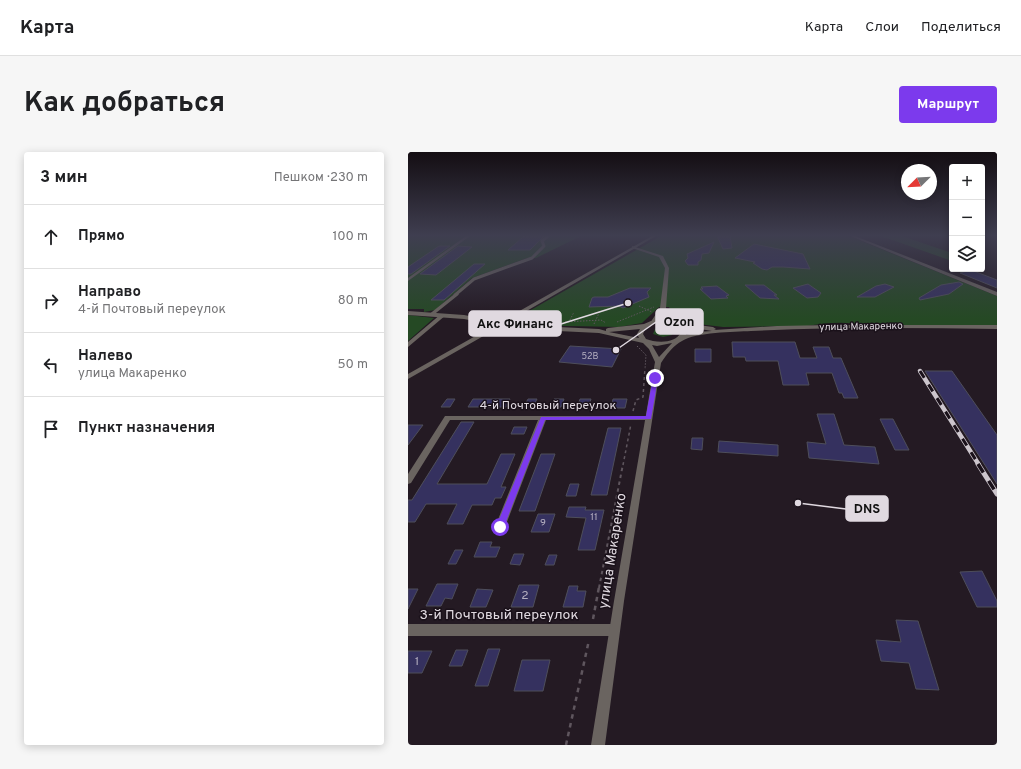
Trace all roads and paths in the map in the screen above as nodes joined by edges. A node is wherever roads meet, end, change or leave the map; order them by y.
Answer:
1 (430, 264) edge
2 (516, 264) edge
3 (604, 264) edge
4 (666, 264) edge
5 (921, 264) edge
6 (408, 280) edge
7 (997, 294) edge
8 (639, 306) dead end
9 (664, 308) junction
10 (646, 310) junction
11 (574, 312) dead end
12 (600, 312) dead end
13 (408, 313) edge
14 (652, 313) junction
15 (432, 314) junction
16 (443, 315) junction
17 (649, 316) dead end
18 (590, 320) junction
19 (596, 320) junction
20 (570, 321) junction
21 (564, 322) dead end
22 (617, 322) dead end
23 (574, 324) dead end
24 (581, 324) dead end
25 (653, 324) junction
26 (674, 324) junction
27 (499, 325) junction
28 (602, 325) dead end
29 (646, 326) junction
30 (594, 327) dead end
31 (997, 327) edge
32 (724, 330) junction
33 (599, 331) junction
34 (680, 339) junction
35 (643, 340) junction
36 (408, 345) edge
37 (634, 346) dead end
38 (658, 362) junction
39 (408, 377) edge
40 (543, 418) junction
41 (632, 418) junction
42 (648, 418) junction
43 (408, 481) edge
44 (500, 527) dead end
45 (408, 630) edge
46 (591, 630) junction
47 (614, 630) junction
48 (566, 745) edge
49 (598, 745) edge

1 - 6 street
2 - 15 lane
3 - 27 street
4 - 9 street
5 - 7 street
8 - 10 path
9 - 25 street
9 - 26 street
10 - 14 path
10 - 14 path
10 - 22 path
11 - 20 path
12 - 19 path
13 - 15 street
14 - 17 path
15 - 16 street
16 - 27 street
16 - 36 street
18 - 19 path
18 - 20 path
18 - 24 path
19 - 28 path
19 - 30 path
20 - 21 path
20 - 23 path
25 - 26 street, улица Макаренко
25 - 29 street, улица Макаренко
26 - 32 street, улица Макаренко
26 - 34 street
27 - 33 street
27 - 39 street
29 - 33 street, улица Макаренко
29 - 35 street
31 - 32 street, улица Макаренко
32 - 34 street, улица Макаренко
33 - 35 street, улица Макаренко
34 - 35 street, улица Макаренко
34 - 38 street
35 - 38 street
37 - 41 path
38 - 42 street, улица Макаренко
40 - 41 street, 4-й Почтовый переулок
40 - 43 street, 4-й Почтовый переулок
40 - 44 street
41 - 42 street, 4-й Почтовый переулок
41 - 46 path
42 - 47 street, улица Макаренко
45 - 46 street, 3-й Почтовый переулок
46 - 47 street, 3-й Почтовый переулок
46 - 48 path
47 - 49 street, улица Макаренко

